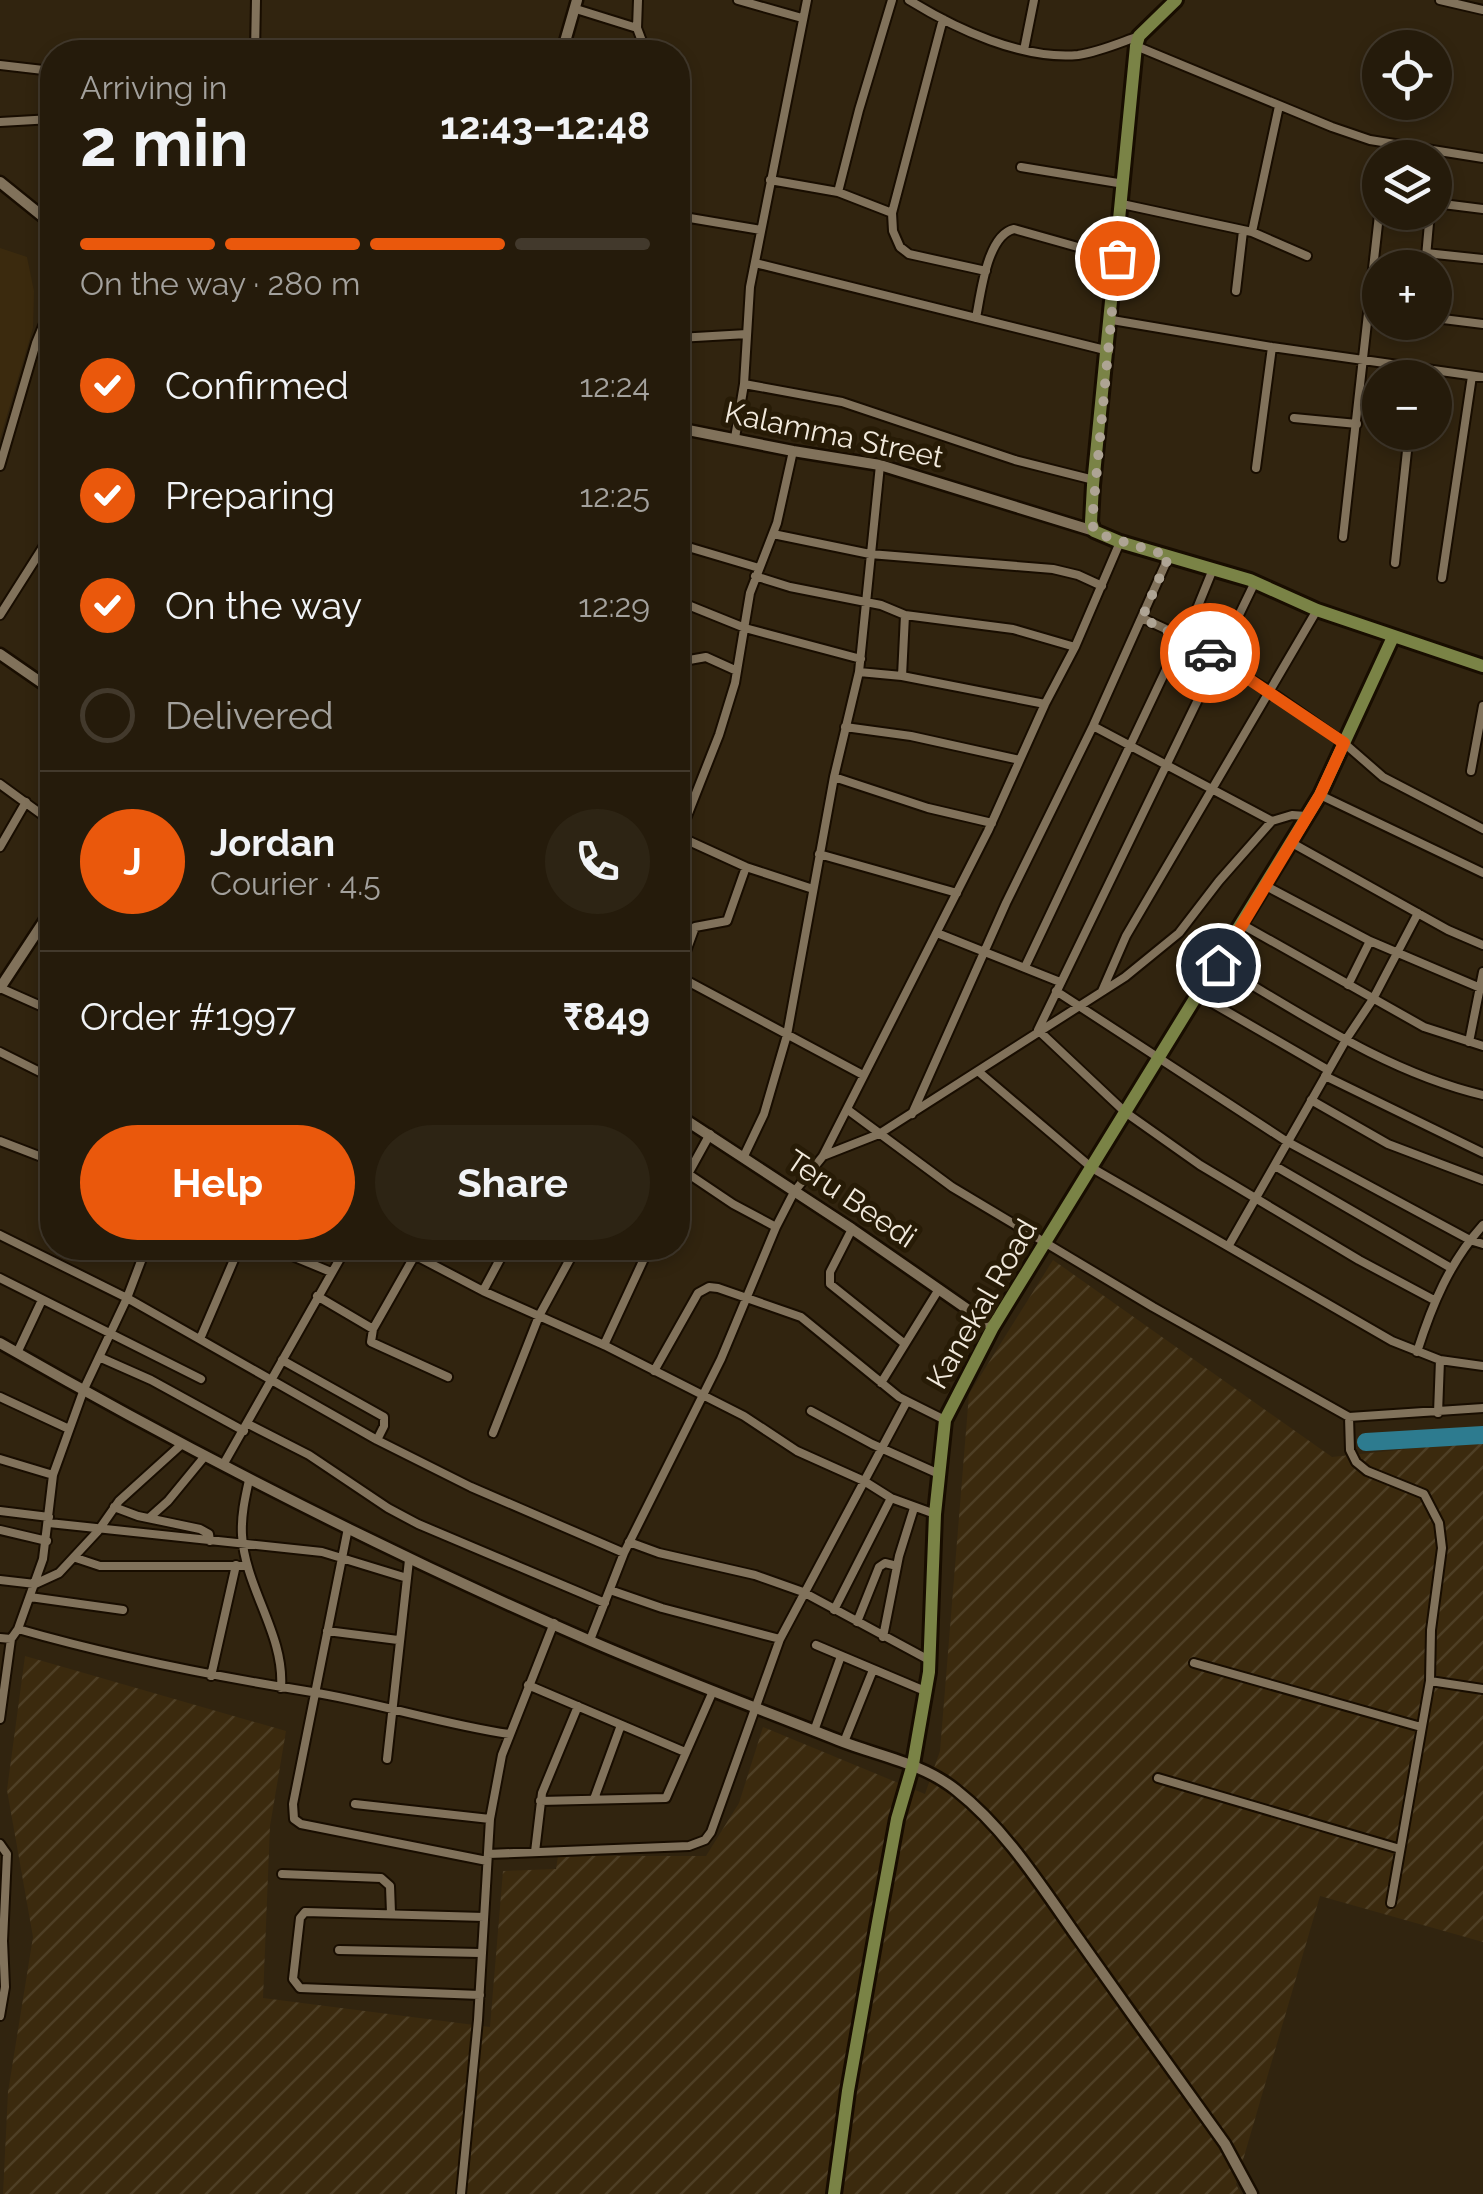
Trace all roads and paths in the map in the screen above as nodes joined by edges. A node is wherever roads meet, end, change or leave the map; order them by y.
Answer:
1 (256, 0) edge
2 (638, 0) edge
3 (738, 0) edge
4 (808, 0) edge
5 (892, 0) edge
6 (909, 0) edge
7 (1034, 0) edge
8 (1176, 0) edge
9 (1440, 0) edge
10 (577, 5) edge
11 (1483, 10) edge
12 (802, 18) junction
13 (943, 19) junction
14 (637, 28) junction
15 (255, 40) edge
16 (566, 40) edge
17 (642, 40) edge
18 (1137, 41) junction
19 (1024, 50) junction
20 (0, 66) edge
21 (40, 70) edge
22 (1280, 106) junction
23 (40, 120) edge
24 (0, 122) edge
25 (1376, 140) edge
26 (1452, 155) edge
27 (1483, 158) edge
28 (1021, 168) dead end
29 (770, 180) junction
30 (0, 182) edge
31 (1124, 184) junction
32 (838, 192) junction
33 (1122, 204) junction
34 (1452, 205) edge
35 (1483, 209) edge
36 (892, 213) junction
37 (40, 214) edge
38 (690, 218) edge
39 (761, 230) junction
40 (1248, 231) junction
41 (1307, 256) dead end
42 (1452, 256) edge
43 (1117, 258) junction
44 (1483, 259) edge
45 (755, 263) junction
46 (986, 270) junction
47 (1236, 291) dead end
48 (976, 318) junction
49 (1112, 320) junction
50 (1452, 320) edge
51 (1483, 324) edge
52 (747, 334) junction
53 (690, 337) edge
54 (1369, 340) edge
55 (40, 345) edge
56 (1272, 347) junction
57 (1109, 350) junction
58 (1365, 360) joint
59 (1452, 375) edge
60 (1472, 376) junction
61 (1483, 377) edge
62 (744, 384) junction
63 (1362, 384) edge
64 (1294, 418) dead end
65 (1357, 424) junction
66 (690, 430) edge
67 (735, 438) junction
68 (1407, 450) edge
69 (793, 451) junction
70 (880, 464) junction
71 (0, 466) edge
72 (1256, 468) dead end
73 (1094, 483) junction
74 (1094, 531) junction
75 (772, 534) junction
76 (1343, 537) dead end
77 (1120, 542) junction
78 (690, 548) edge
79 (40, 554) edge
80 (870, 554) junction
81 (1169, 556) junction
82 (1395, 563) dead end
83 (1213, 569) junction
84 (757, 572) junction
85 (1442, 578) dead end
86 (1255, 582) junction
87 (1102, 586) junction
88 (864, 602) junction
89 (690, 606) edge
90 (1317, 610) junction
91 (905, 614) junction
92 (0, 615) edge
93 (1142, 618) junction
94 (746, 628) junction
95 (1184, 637) junction
96 (1393, 637) junction
97 (1075, 647) junction
98 (0, 654) edge
99 (1220, 658) junction
100 (861, 659) junction
101 (690, 660) edge
102 (1483, 666) edge
103 (737, 671) junction
104 (859, 672) junction
105 (902, 676) junction
106 (40, 682) edge
107 (1271, 692) junction
108 (1046, 704) junction
109 (1483, 706) edge
110 (1094, 726) junction
111 (845, 727) junction
112 (1344, 743) junction
113 (1130, 744) junction
114 (1020, 760) junction
115 (1166, 762) junction
116 (1472, 772) dead end
117 (834, 777) junction
118 (0, 784) edge
119 (1214, 790) junction
120 (1320, 795) junction
121 (26, 802) junction
122 (690, 807) edge
123 (40, 813) edge
124 (1306, 816) junction
125 (1272, 822) junction
126 (992, 823) junction
127 (1483, 829) edge
128 (690, 842) edge
129 (1292, 843) junction
130 (0, 847) edge
131 (819, 854) junction
132 (746, 866) junction
133 (1483, 874) edge
134 (1266, 886) junction
135 (813, 888) junction
136 (957, 893) junction
137 (1418, 913) junction
138 (1243, 925) junction
139 (40, 927) edge
140 (936, 933) junction
141 (690, 941) edge
142 (1370, 941) junction
143 (1483, 945) edge
144 (985, 952) junction
145 (1398, 953) junction
146 (1218, 965) junction
147 (1025, 967) junction
148 (1483, 972) edge
149 (690, 982) edge
150 (1348, 984) junction
151 (1058, 986) junction
152 (0, 988) edge
153 (1482, 989) edge
154 (1102, 991) junction
155 (1200, 996) junction
156 (1374, 999) junction
157 (40, 1006) edge
158 (1079, 1006) junction
159 (1038, 1030) junction
160 (787, 1035) junction
161 (1346, 1038) junction
162 (1468, 1042) junction
163 (1483, 1046) edge
164 (0, 1052) edge
165 (1158, 1059) junction
166 (40, 1072) edge
167 (979, 1072) junction
168 (1326, 1073) junction
169 (862, 1075) junction
170 (1483, 1095) edge
171 (1310, 1100) junction
172 (848, 1110) junction
173 (1125, 1112) junction
174 (912, 1114) junction
175 (690, 1122) edge
176 (710, 1134) junction
177 (880, 1134) junction
178 (0, 1142) edge
179 (1286, 1142) junction
180 (1483, 1153) edge
181 (744, 1156) junction
182 (824, 1156) junction
183 (40, 1157) edge
184 (1275, 1166) junction
185 (1092, 1168) junction
186 (690, 1170) edge
187 (690, 1173) edge
188 (1483, 1180) edge
189 (794, 1192) junction
190 (1256, 1198) junction
191 (776, 1226) junction
192 (1483, 1226) edge
193 (852, 1229) junction
194 (0, 1235) edge
195 (1470, 1240) junction
196 (1046, 1242) junction
197 (1483, 1244) edge
198 (1228, 1245) junction
199 (40, 1255) edge
200 (50, 1260) edge
201 (141, 1260) edge
202 (234, 1260) edge
203 (302, 1260) edge
204 (338, 1260) edge
205 (411, 1260) edge
206 (431, 1260) edge
207 (500, 1260) edge
208 (570, 1260) edge
209 (643, 1260) edge
210 (1451, 1268) junction
211 (331, 1272) junction
212 (0, 1278) edge
213 (939, 1289) junction
214 (483, 1291) junction
215 (317, 1296) junction
216 (127, 1298) junction
217 (748, 1298) junction
218 (42, 1300) junction
219 (1434, 1300) junction
220 (540, 1316) junction
221 (994, 1328) junction
222 (373, 1329) junction
223 (109, 1335) junction
224 (200, 1339) junction
225 (0, 1344) edge
226 (604, 1344) junction
227 (905, 1344) junction
228 (1417, 1352) junction
229 (18, 1354) junction
230 (99, 1356) junction
231 (282, 1360) junction
232 (1440, 1360) junction
233 (1483, 1366) edge
234 (654, 1371) junction
235 (448, 1377) dead end
236 (201, 1379) dead end
237 (270, 1382) junction
238 (881, 1382) junction
239 (84, 1388) junction
240 (703, 1396) junction
241 (0, 1397) edge
242 (906, 1402) junction
243 (1483, 1408) edge
244 (811, 1410) dead end
245 (1438, 1413) junction
246 (1349, 1417) junction
247 (945, 1420) junction
248 (246, 1428) junction
249 (69, 1429) junction
250 (493, 1433) dead end
251 (377, 1440) junction
252 (182, 1444) junction
253 (882, 1448) junction
254 (205, 1456) junction
255 (0, 1459) edge
256 (223, 1465) junction
257 (939, 1474) junction
258 (53, 1475) junction
259 (249, 1480) junction
260 (864, 1481) junction
261 (891, 1498) junction
262 (114, 1507) junction
263 (914, 1508) junction
264 (0, 1511) edge
265 (934, 1514) junction
266 (149, 1518) junction
267 (49, 1520) junction
268 (348, 1528) junction
269 (0, 1530) edge
270 (98, 1531) junction
271 (47, 1541) junction
272 (210, 1541) junction
273 (629, 1542) junction
274 (243, 1544) junction
275 (624, 1553) junction
276 (76, 1558) junction
277 (342, 1559) junction
278 (409, 1560) junction
279 (236, 1566) junction
280 (247, 1566) junction
281 (897, 1566) junction
282 (407, 1578) junction
283 (0, 1580) edge
284 (35, 1584) junction
285 (610, 1590) junction
286 (803, 1592) junction
287 (30, 1597) junction
288 (605, 1603) junction
289 (122, 1610) dead end
290 (834, 1610) junction
291 (858, 1622) junction
292 (554, 1623) junction
293 (18, 1629) junction
294 (327, 1631) junction
295 (883, 1637) junction
296 (0, 1638) edge
297 (12, 1639) junction
298 (780, 1639) junction
299 (398, 1640) junction
300 (590, 1640) junction
301 (816, 1645) dead end
302 (841, 1656) junction
303 (929, 1660) junction
304 (1194, 1663) dead end
305 (872, 1670) junction
306 (211, 1676) junction
307 (1430, 1681) junction
308 (528, 1685) junction
309 (281, 1688) junction
310 (1483, 1689) edge
311 (713, 1691) junction
312 (925, 1691) junction
313 (315, 1692) junction
314 (578, 1706) junction
315 (753, 1708) junction
316 (390, 1711) junction
317 (0, 1719) edge
318 (621, 1725) junction
319 (1421, 1726) junction
320 (814, 1731) junction
321 (508, 1734) junction
322 (844, 1742) junction
323 (685, 1752) junction
324 (387, 1758) dead end
325 (912, 1764) junction
326 (1158, 1778) dead end
327 (594, 1798) junction
328 (540, 1801) junction
329 (355, 1804) dead end
330 (490, 1819) junction
331 (0, 1844) edge
332 (1400, 1849) junction
333 (535, 1852) junction
334 (488, 1858) junction
335 (282, 1874) dead end
336 (1391, 1904) dead end
337 (391, 1913) junction
338 (484, 1917) junction
339 (339, 1950) dead end
340 (480, 1953) junction
341 (480, 1996) junction
342 (0, 2016) edge
343 (461, 2194) edge
344 (834, 2194) edge
345 (1252, 2194) edge

1 - 15 street
2 - 14 street
3 - 12 street
4 - 12 street
5 - 32 street
6 - 13 street
7 - 19 street
8 - 18 main road
9 - 11 street
10 - 14 street
10 - 16 street
12 - 29 street
13 - 19 street
13 - 36 street
14 - 17 street
18 - 19 street
18 - 22 street
18 - 31 main road
20 - 21 street
22 - 25 street
22 - 40 street
23 - 24 street
26 - 27 street
28 - 31 street
29 - 32 street
29 - 39 street
30 - 37 street
31 - 33 main road
32 - 36 street
33 - 40 street
33 - 43 main road
34 - 35 street
36 - 46 street
38 - 39 street
39 - 45 street
40 - 41 street
40 - 47 street
42 - 44 street
43 - 46 street
43 - 49 main road
45 - 48 street
45 - 52 street
46 - 48 street
48 - 57 street
49 - 56 street
49 - 57 main road
50 - 51 street
52 - 53 street
52 - 62 street
54 - 58 street
55 - 71 street
56 - 58 street
56 - 72 street
57 - 73 main road
59 - 60 street
60 - 61 street
60 - 85 street
62 - 67 street
62 - 73 street
63 - 65 street
64 - 65 street
65 - 76 street
66 - 67 street, Kalamma Street
67 - 69 street, Kalamma Street
68 - 82 street
69 - 70 street, Kalamma Street
69 - 75 street
70 - 74 street, Kalamma Street
70 - 80 street
73 - 74 main road
74 - 77 main road
75 - 80 street
75 - 84 street
77 - 81 main road
77 - 87 street
78 - 84 street
79 - 92 street
80 - 87 street
80 - 88 street
81 - 83 main road
81 - 93 street
83 - 86 main road
83 - 95 street
84 - 88 street
84 - 94 street
86 - 90 main road
86 - 99 street
87 - 97 street
88 - 91 street
88 - 100 street
89 - 94 street
90 - 96 main road
90 - 107 street
91 - 97 street
91 - 105 street
93 - 95 street
93 - 110 street
94 - 100 street
94 - 103 street
95 - 99 street
95 - 113 street
96 - 102 main road
96 - 112 main road, Kanekal Road
97 - 108 street
98 - 106 street
99 - 107 street
99 - 115 street
100 - 104 street
101 - 103 street
103 - 122 street
104 - 105 street
104 - 111 street
105 - 108 street
107 - 112 street
107 - 119 street
108 - 114 street
109 - 116 street
110 - 113 street
110 - 144 street
111 - 114 street
111 - 117 street
112 - 120 main road, Kanekal Road
112 - 127 street
113 - 115 street
113 - 147 street
114 - 126 street
115 - 119 street
115 - 151 street
117 - 126 street
117 - 131 street
118 - 121 street
119 - 125 street
119 - 154 street
120 - 124 main road, Kanekal Road
120 - 133 street
121 - 123 street
121 - 130 street
124 - 125 street
124 - 129 main road, Kanekal Road
125 - 154 street
126 - 136 street
128 - 132 street
129 - 134 main road, Kanekal Road
129 - 137 street
131 - 135 street
131 - 136 street
132 - 135 street
132 - 141 street
134 - 138 main road, Kanekal Road
134 - 142 street
135 - 160 street
136 - 140 street
137 - 143 street
137 - 145 street
138 - 146 main road, Kanekal Road
138 - 150 street
139 - 152 street
140 - 144 street
140 - 169 street
142 - 145 street
142 - 150 street
144 - 147 street
144 - 174 street
145 - 153 street
145 - 156 street
146 - 155 main road, Kanekal Road
146 - 161 street
147 - 151 street
148 - 153 street
149 - 160 street
150 - 156 street
151 - 158 street
151 - 159 street
152 - 157 street
153 - 162 street
154 - 158 street
155 - 165 main road, Kanekal Road
155 - 168 street
156 - 161 street
156 - 162 street
158 - 159 street
158 - 165 street
159 - 167 street
159 - 173 street
160 - 169 street
160 - 181 street
161 - 168 street
161 - 170 street
162 - 163 street
164 - 166 street
165 - 173 main road, Kanekal Road
165 - 179 street
167 - 174 street
167 - 185 street
168 - 171 street
168 - 180 street
169 - 172 street
171 - 179 street
171 - 188 street
172 - 177 street
172 - 182 street
173 - 185 main road, Kanekal Road
173 - 190 street
174 - 177 street
175 - 176 street, Teru Beedi
176 - 181 street, Teru Beedi
176 - 186 street
177 - 182 street
177 - 196 street
178 - 183 street
179 - 184 street
179 - 195 street
181 - 189 street, Teru Beedi
182 - 189 street
184 - 190 street
184 - 210 street
185 - 196 main road, Kanekal Road
185 - 198 street
187 - 191 street
189 - 191 street
189 - 193 street, Teru Beedi
190 - 198 street
190 - 219 street
191 - 217 street
192 - 195 street
193 - 213 street, Teru Beedi
193 - 227 street
194 - 199 street
195 - 197 street
195 - 210 street
196 - 221 main road, Kanekal Road
196 - 246 street
198 - 228 street
200 - 216 street
201 - 216 street
202 - 224 street
203 - 211 street
204 - 211 street
205 - 222 street
206 - 214 street
207 - 214 street
208 - 220 street
209 - 226 street
210 - 219 street
211 - 215 street
212 - 218 street
213 - 221 street, Teru Beedi
213 - 227 street
214 - 220 street
215 - 222 street
215 - 231 street
216 - 223 street
216 - 224 street
217 - 234 street
217 - 238 street
217 - 240 street
218 - 223 street
218 - 229 street
219 - 228 street
220 - 226 street
220 - 250 street
221 - 247 main road, Kanekal Road
222 - 235 street
223 - 230 street
223 - 236 street
224 - 237 street
225 - 229 street
226 - 234 street
227 - 238 street
228 - 232 street
229 - 239 street
230 - 239 street
230 - 248 street
231 - 237 street
231 - 251 street
232 - 233 street
232 - 245 street
234 - 240 street
237 - 248 street
237 - 251 street
238 - 242 street
239 - 249 street
239 - 252 street
240 - 260 street
240 - 273 street
241 - 249 street
242 - 247 street
242 - 253 street
243 - 245 street
244 - 253 street
245 - 246 street
246 - 307 street
247 - 257 main road, Kanekal Road
248 - 256 street
248 - 288 street
249 - 258 street
251 - 275 street
252 - 254 street
252 - 262 street
253 - 257 street
253 - 260 street
254 - 256 street
254 - 266 street
255 - 258 street
256 - 259 street
257 - 265 main road, Kanekal Road
258 - 267 street
259 - 268 street
259 - 274 street
260 - 261 street
260 - 286 street
261 - 263 street
261 - 290 street
262 - 266 street
262 - 270 street
263 - 265 street
263 - 281 street
264 - 267 street
265 - 303 main road, Kanekal Road
266 - 272 street
267 - 270 street
267 - 271 street
268 - 277 street
268 - 278 street
269 - 271 street
270 - 272 street
270 - 276 street
271 - 284 street
272 - 274 street
273 - 275 street
273 - 286 street
274 - 277 street
274 - 280 street
275 - 285 street
276 - 279 street
276 - 284 street
277 - 282 street
277 - 294 street
278 - 282 street
278 - 292 street
279 - 280 street
279 - 306 street
280 - 309 street
281 - 291 street
281 - 295 street
282 - 299 street
283 - 284 street
284 - 287 street
285 - 288 street
285 - 298 street
286 - 290 street
286 - 298 street
287 - 289 street
287 - 293 street
288 - 300 street
290 - 291 street
291 - 295 street
292 - 300 street
292 - 308 street
293 - 297 street
293 - 306 street
294 - 299 street
294 - 313 street
295 - 303 street
296 - 297 street
297 - 317 street
298 - 315 street
299 - 316 street
300 - 311 street
301 - 302 street
302 - 305 street
302 - 320 street
303 - 312 main road, Kanekal Road
304 - 319 street
305 - 312 street
305 - 322 street
306 - 309 street
307 - 310 street
307 - 319 street
308 - 314 street
308 - 321 street
309 - 313 street
311 - 315 street
311 - 323 street
312 - 325 main road, Kanekal Road
313 - 316 street
313 - 334 street
314 - 318 street
314 - 328 street
315 - 320 street
315 - 333 street
316 - 321 street
316 - 324 street
318 - 323 street
318 - 327 street
319 - 332 street
320 - 322 street
321 - 330 street
322 - 325 street
323 - 327 street
325 - 344 main road, Kanekal Road
325 - 345 street
326 - 332 street
327 - 328 street
328 - 333 street
329 - 330 street
330 - 334 street
331 - 342 street
332 - 336 street
333 - 334 street
334 - 338 street
335 - 337 street
337 - 338 street
337 - 341 street
338 - 340 street
339 - 340 street
340 - 341 street
341 - 343 street

